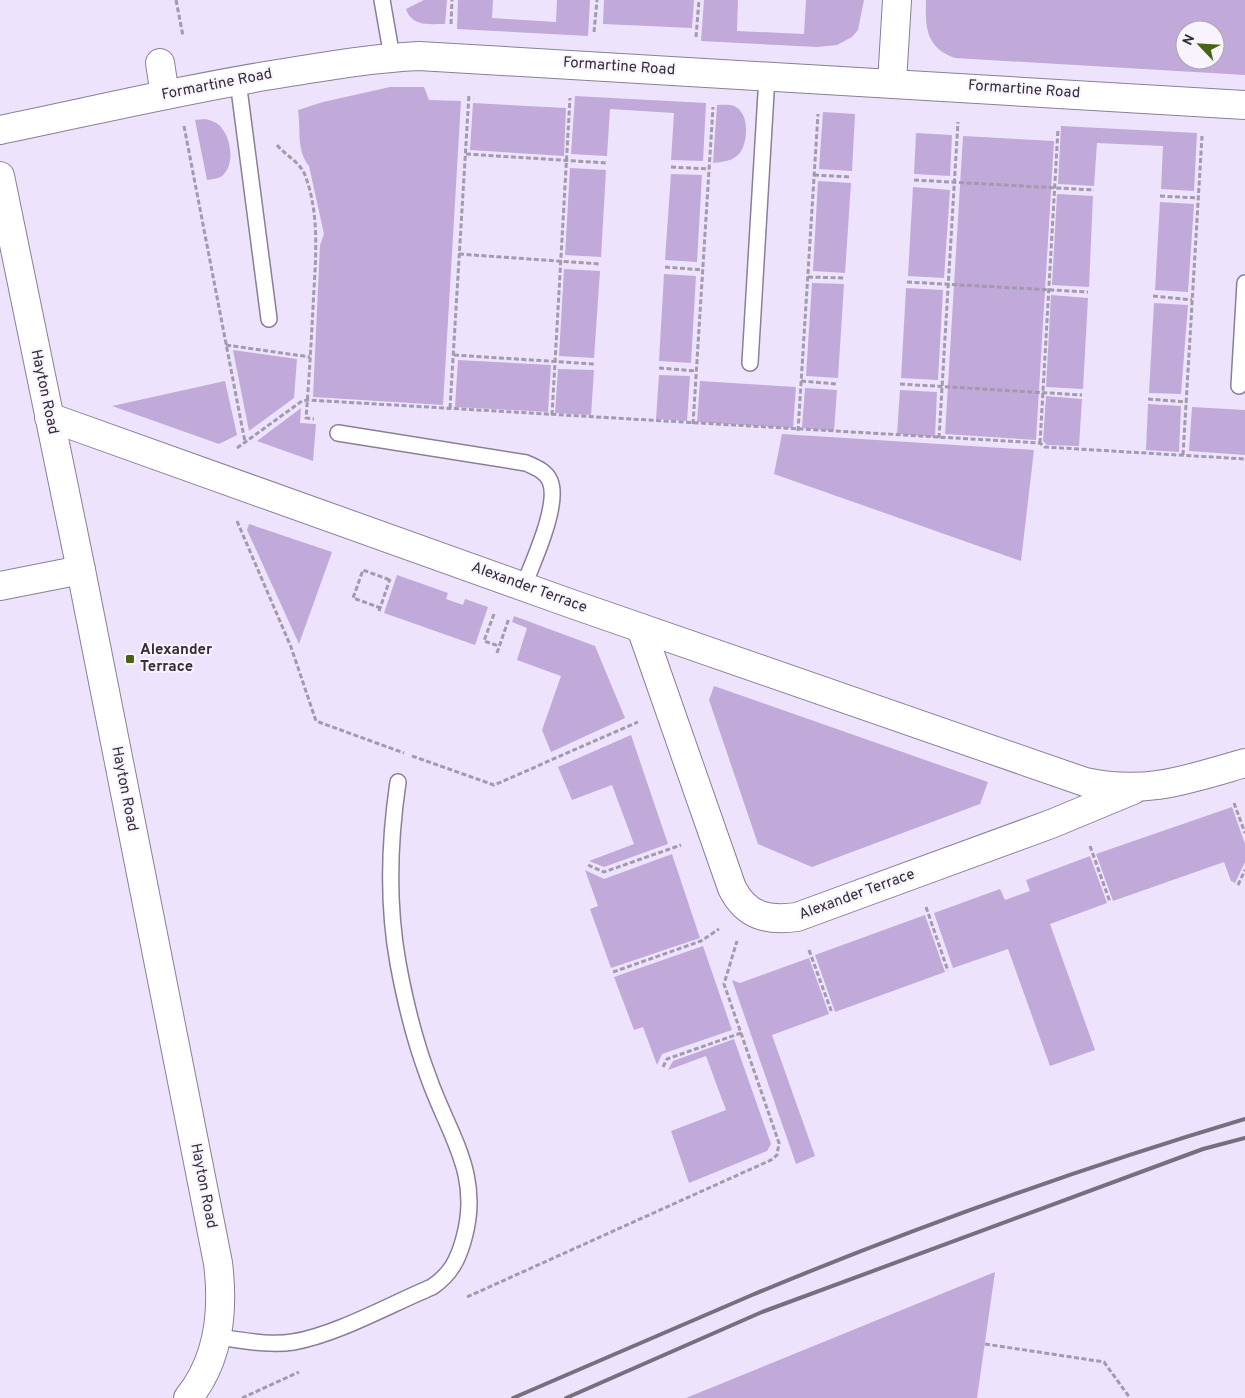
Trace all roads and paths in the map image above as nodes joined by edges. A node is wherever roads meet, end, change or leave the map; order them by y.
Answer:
1 (382, 0) edge
2 (596, 0) edge
3 (698, 0) edge
4 (897, 0) edge
5 (595, 22) dead end
6 (697, 24) dead end
7 (392, 57) junction
8 (160, 63) dead end
9 (572, 64) junction
10 (715, 73) junction
11 (767, 76) junction
12 (820, 79) junction
13 (238, 81) junction
14 (892, 83) junction
15 (172, 94) junction
16 (468, 96) dead end
17 (1204, 102) junction
18 (1245, 105) edge
19 (958, 125) dead end
20 (0, 130) edge
21 (274, 136) dead end
22 (1057, 140) dead end
23 (466, 154) junction
24 (567, 160) junction
25 (607, 163) dead end
26 (671, 167) dead end
27 (709, 169) junction
28 (814, 175) junction
29 (0, 176) edge
30 (851, 178) dead end
31 (914, 180) dead end
32 (954, 183) junction
33 (1054, 188) junction
34 (1094, 190) dead end
35 (1160, 196) dead end
36 (1198, 198) junction
37 (459, 254) junction
38 (561, 261) junction
39 (600, 264) dead end
40 (665, 267) dead end
41 (703, 270) junction
42 (808, 276) junction
43 (844, 278) dead end
44 (907, 282) dead end
45 (1245, 283) edge
46 (948, 284) junction
47 (1049, 290) junction
48 (1088, 292) dead end
49 (1153, 296) dead end
50 (1192, 300) junction
51 (269, 319) dead end
52 (226, 345) junction
53 (454, 355) junction
54 (310, 357) junction
55 (554, 361) junction
56 (750, 363) dead end
57 (594, 364) dead end
58 (659, 368) dead end
59 (696, 370) junction
60 (801, 381) junction
61 (837, 384) dead end
62 (900, 384) dead end
63 (1239, 386) dead end
64 (943, 387) junction
65 (1044, 393) junction
66 (1082, 395) dead end
67 (1148, 399) dead end
68 (308, 400) junction
69 (1187, 402) junction
70 (450, 408) junction
71 (307, 414) dead end
72 (552, 415) junction
73 (49, 417) junction
74 (693, 424) junction
75 (798, 431) junction
76 (338, 433) dead end
77 (939, 438) junction
78 (245, 442) junction
79 (1040, 443) junction
80 (1183, 455) junction
81 (1245, 459) edge
82 (212, 475) junction
83 (81, 570) junction
84 (390, 580) dead end
85 (524, 585) junction
86 (0, 586) edge
87 (382, 601) dead end
88 (508, 620) dead end
89 (641, 628) junction
90 (504, 633) dead end
91 (499, 646) junction
92 (497, 653) dead end
93 (668, 708) junction
94 (1245, 763) edge
95 (398, 782) dead end
96 (1136, 788) junction
97 (1239, 818) dead end
98 (712, 833) junction
99 (1245, 833) edge
100 (1095, 860) dead end
101 (588, 865) dead end
102 (1245, 870) edge
103 (915, 874) junction
104 (1238, 885) dead end
105 (1110, 902) dead end
106 (746, 910) junction
107 (797, 917) junction
108 (948, 970) dead end
109 (613, 972) dead end
110 (832, 1013) dead end
111 (741, 1033) junction
112 (663, 1067) dead end
113 (466, 1297) dead end
114 (217, 1337) junction
115 (984, 1344) dead end
116 (304, 1370) dead end
117 (188, 1398) edge
118 (242, 1398) edge
119 (1130, 1398) edge

1 - 7 lane
2 - 5 path
3 - 6 path
4 - 14 street
7 - 9 street, Formartine Road
7 - 13 street, Formartine Road
8 - 15 street
9 - 10 street, Formartine Road
9 - 24 path
10 - 11 street, Formartine Road
10 - 27 path
11 - 12 street, Formartine Road
11 - 56 lane
12 - 14 street, Formartine Road
12 - 28 path
13 - 15 street, Formartine Road
13 - 51 lane
14 - 17 street, Formartine Road
15 - 20 street, Formartine Road
15 - 52 path
16 - 23 path
17 - 18 street, Formartine Road
17 - 36 path
19 - 32 path
21 - 54 path
22 - 33 path
23 - 24 path
23 - 37 path
24 - 25 path
24 - 38 path
26 - 27 path
27 - 41 path
28 - 30 path
28 - 42 path
29 - 73 street, Hayton Road
31 - 32 path
32 - 33 path
32 - 46 path
33 - 34 path
33 - 47 path
35 - 36 path
36 - 50 path
37 - 38 path
37 - 53 path
38 - 39 path
38 - 55 path
40 - 41 path
41 - 59 path
42 - 43 path
42 - 60 path
44 - 46 path
45 - 63 lane
46 - 47 path
46 - 64 path
47 - 48 path
47 - 65 path
49 - 50 path
50 - 69 path
52 - 54 path
52 - 78 path
53 - 55 path
53 - 70 path
54 - 68 path
55 - 57 path
55 - 72 path
58 - 59 path
59 - 74 path
60 - 61 path
60 - 75 path
62 - 64 path
64 - 65 path
64 - 77 path
65 - 66 path
65 - 79 path
67 - 69 path
68 - 70 path
68 - 71 path
68 - 78 path
69 - 80 path
70 - 72 path
72 - 74 path
73 - 82 street, Alexander Terrace
73 - 83 street, Hayton Road
74 - 75 path
75 - 77 path
76 - 85 lane
77 - 79 path
78 - 82 path
79 - 80 path
80 - 81 path
82 - 85 street, Alexander Terrace
82 - 93 path
83 - 86 street
83 - 114 street, Hayton Road
84 - 87 path
85 - 89 street, Alexander Terrace
88 - 91 path
89 - 93 street
89 - 96 street, Alexander Terrace
90 - 91 path
91 - 92 path
93 - 98 street
94 - 96 street, Alexander Terrace
95 - 114 lane
96 - 103 street, Alexander Terrace
97 - 99 path
98 - 101 path
98 - 106 street
100 - 105 path
102 - 104 path
103 - 107 street, Alexander Terrace
103 - 108 path
106 - 107 street, Alexander Terrace
106 - 109 path
106 - 111 path
107 - 110 path
111 - 112 path
111 - 113 path
114 - 117 street, Hayton Road
115 - 119 path
116 - 118 path

